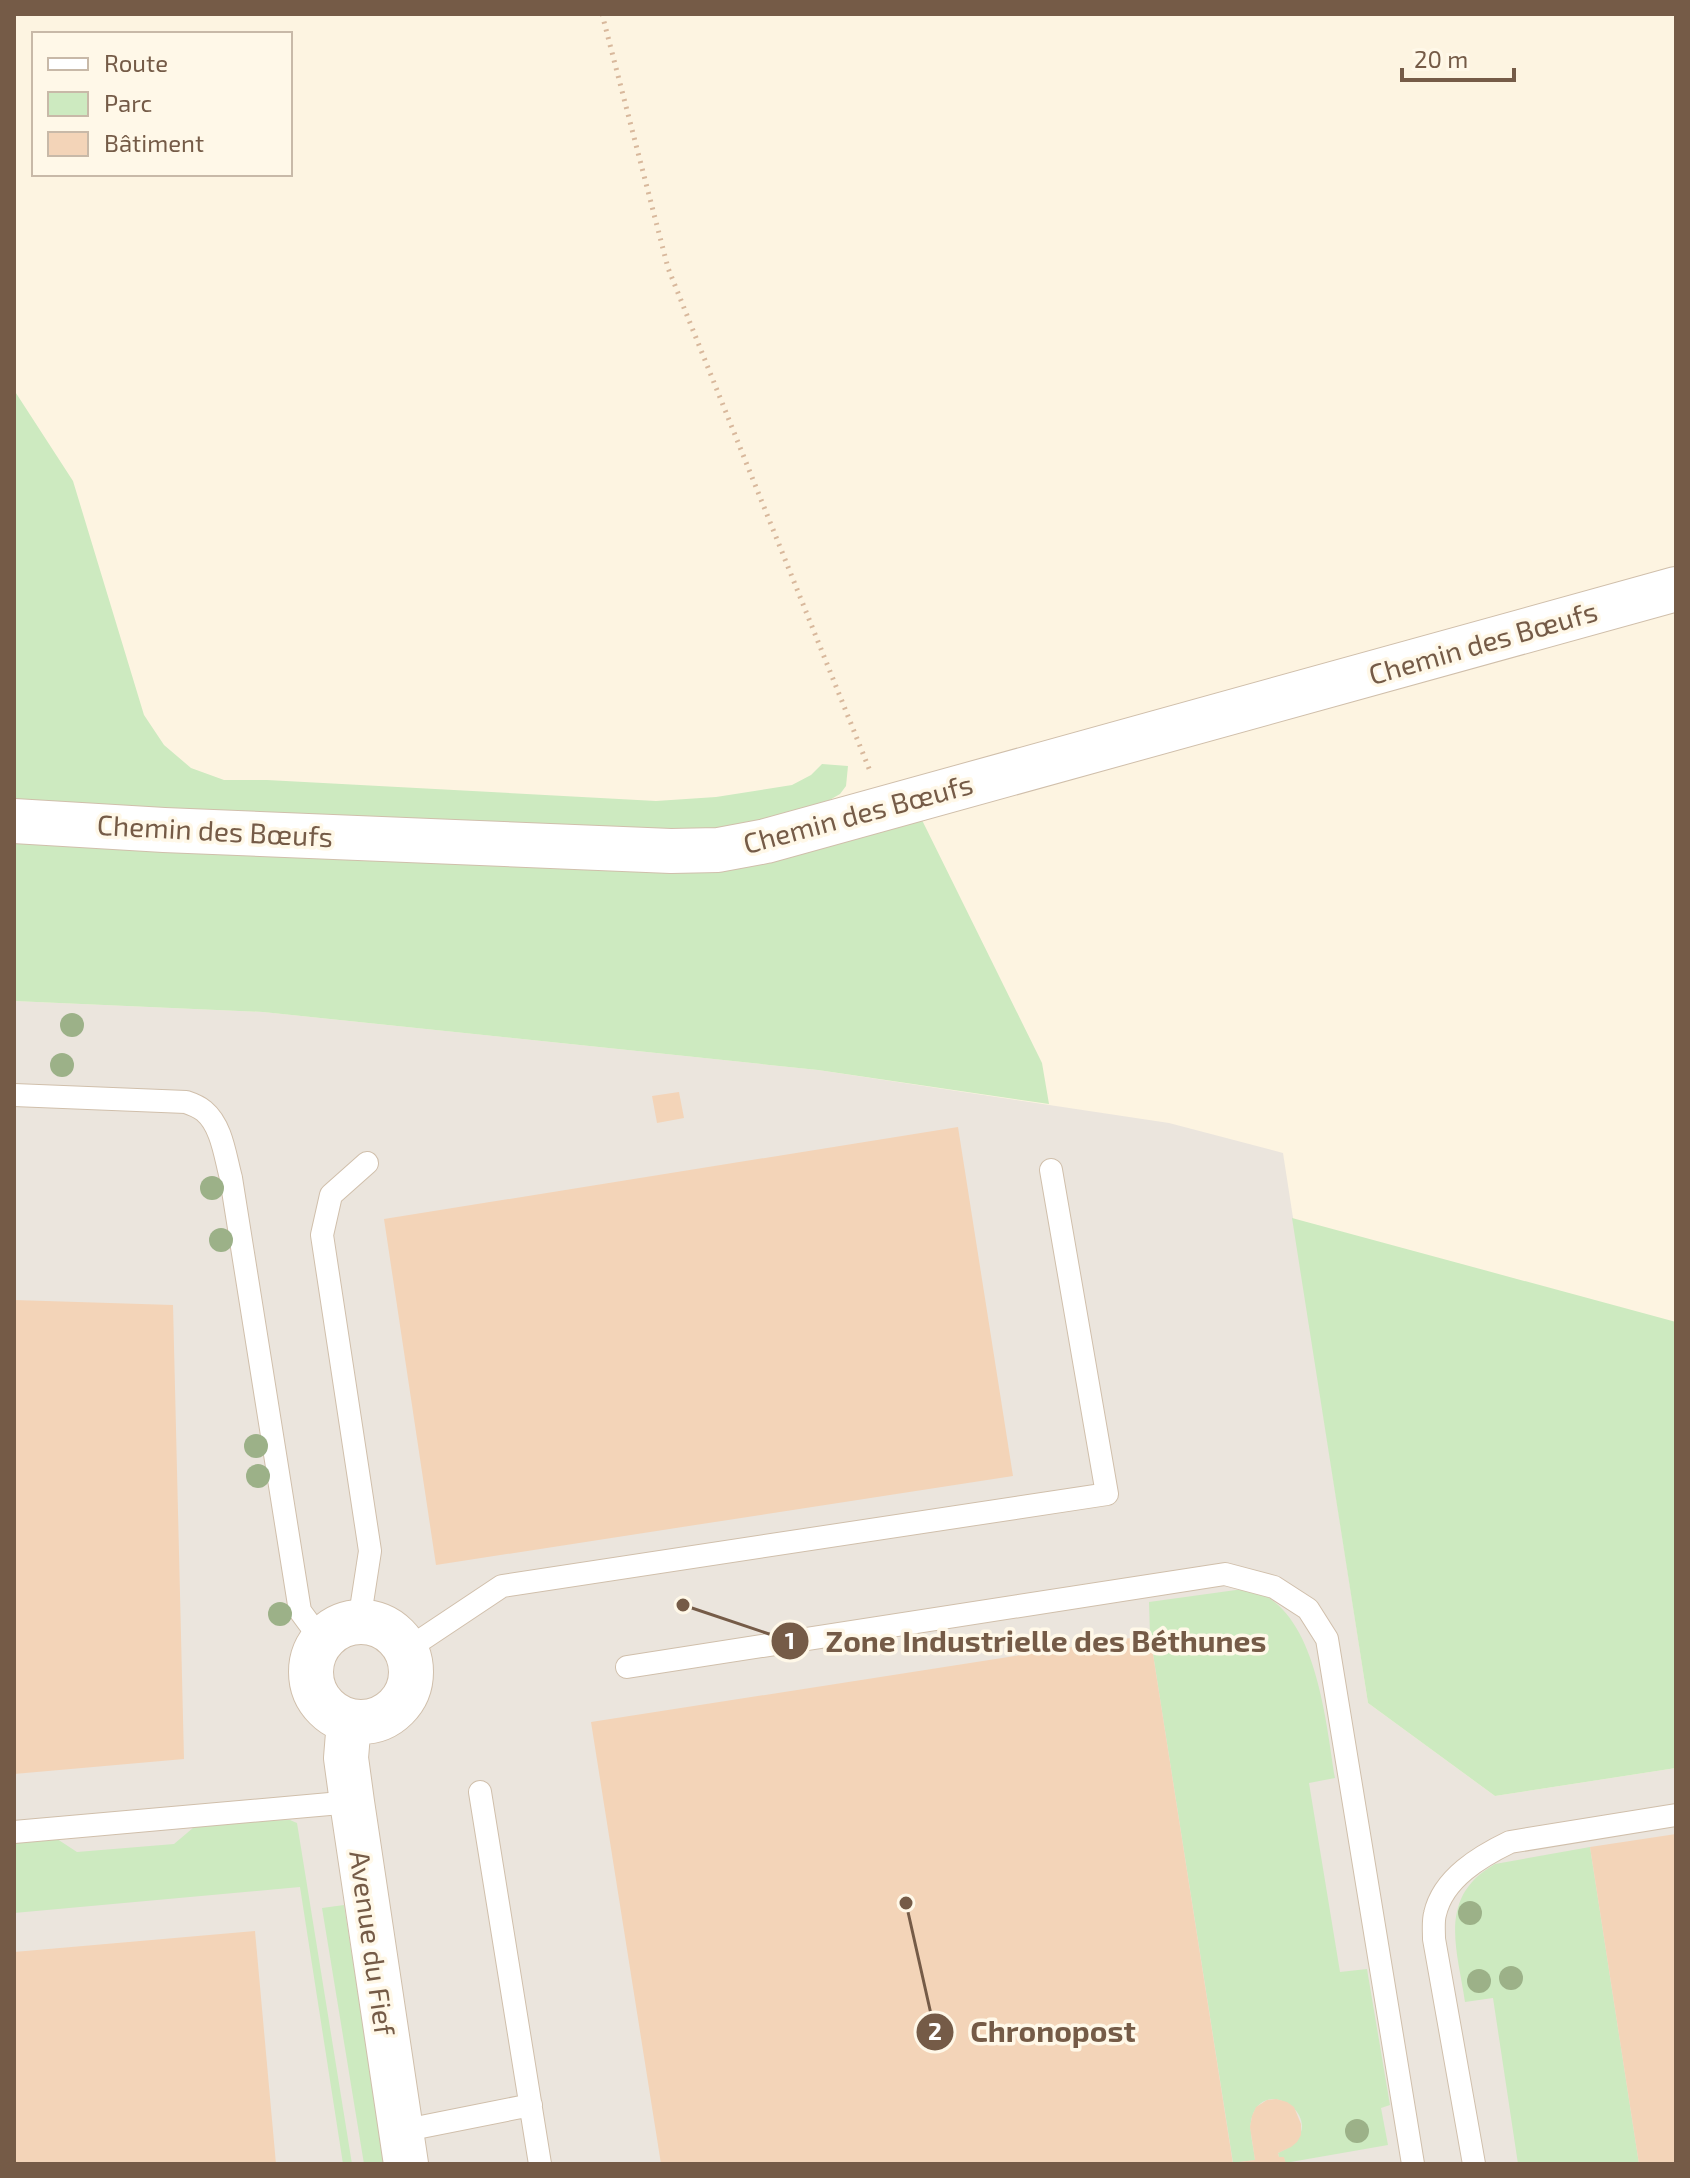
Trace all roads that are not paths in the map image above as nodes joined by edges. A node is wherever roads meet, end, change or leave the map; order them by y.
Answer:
1 (1676, 589) edge
2 (14, 821) edge
3 (14, 1095) edge
4 (367, 1163) dead end
5 (1051, 1170) dead end
6 (340, 1632) junction
7 (406, 1650) junction
8 (627, 1667) dead end
9 (349, 1721) junction
10 (480, 1792) dead end
11 (352, 1802) junction
12 (1676, 1815) edge
13 (14, 1832) edge
14 (531, 2105) junction
15 (404, 2148) edge
16 (540, 2164) edge
17 (1413, 2164) edge
18 (1474, 2164) edge

1 - 2 street, Chemin des Bœufs
3 - 6 lane
4 - 6 lane
5 - 7 lane
6 - 7 street
6 - 9 street
7 - 9 street
8 - 17 lane
9 - 11 street, Avenue du Fief
10 - 14 lane
11 - 13 lane
11 - 15 street, Avenue du Fief
12 - 18 lane
14 - 15 lane
14 - 16 lane

